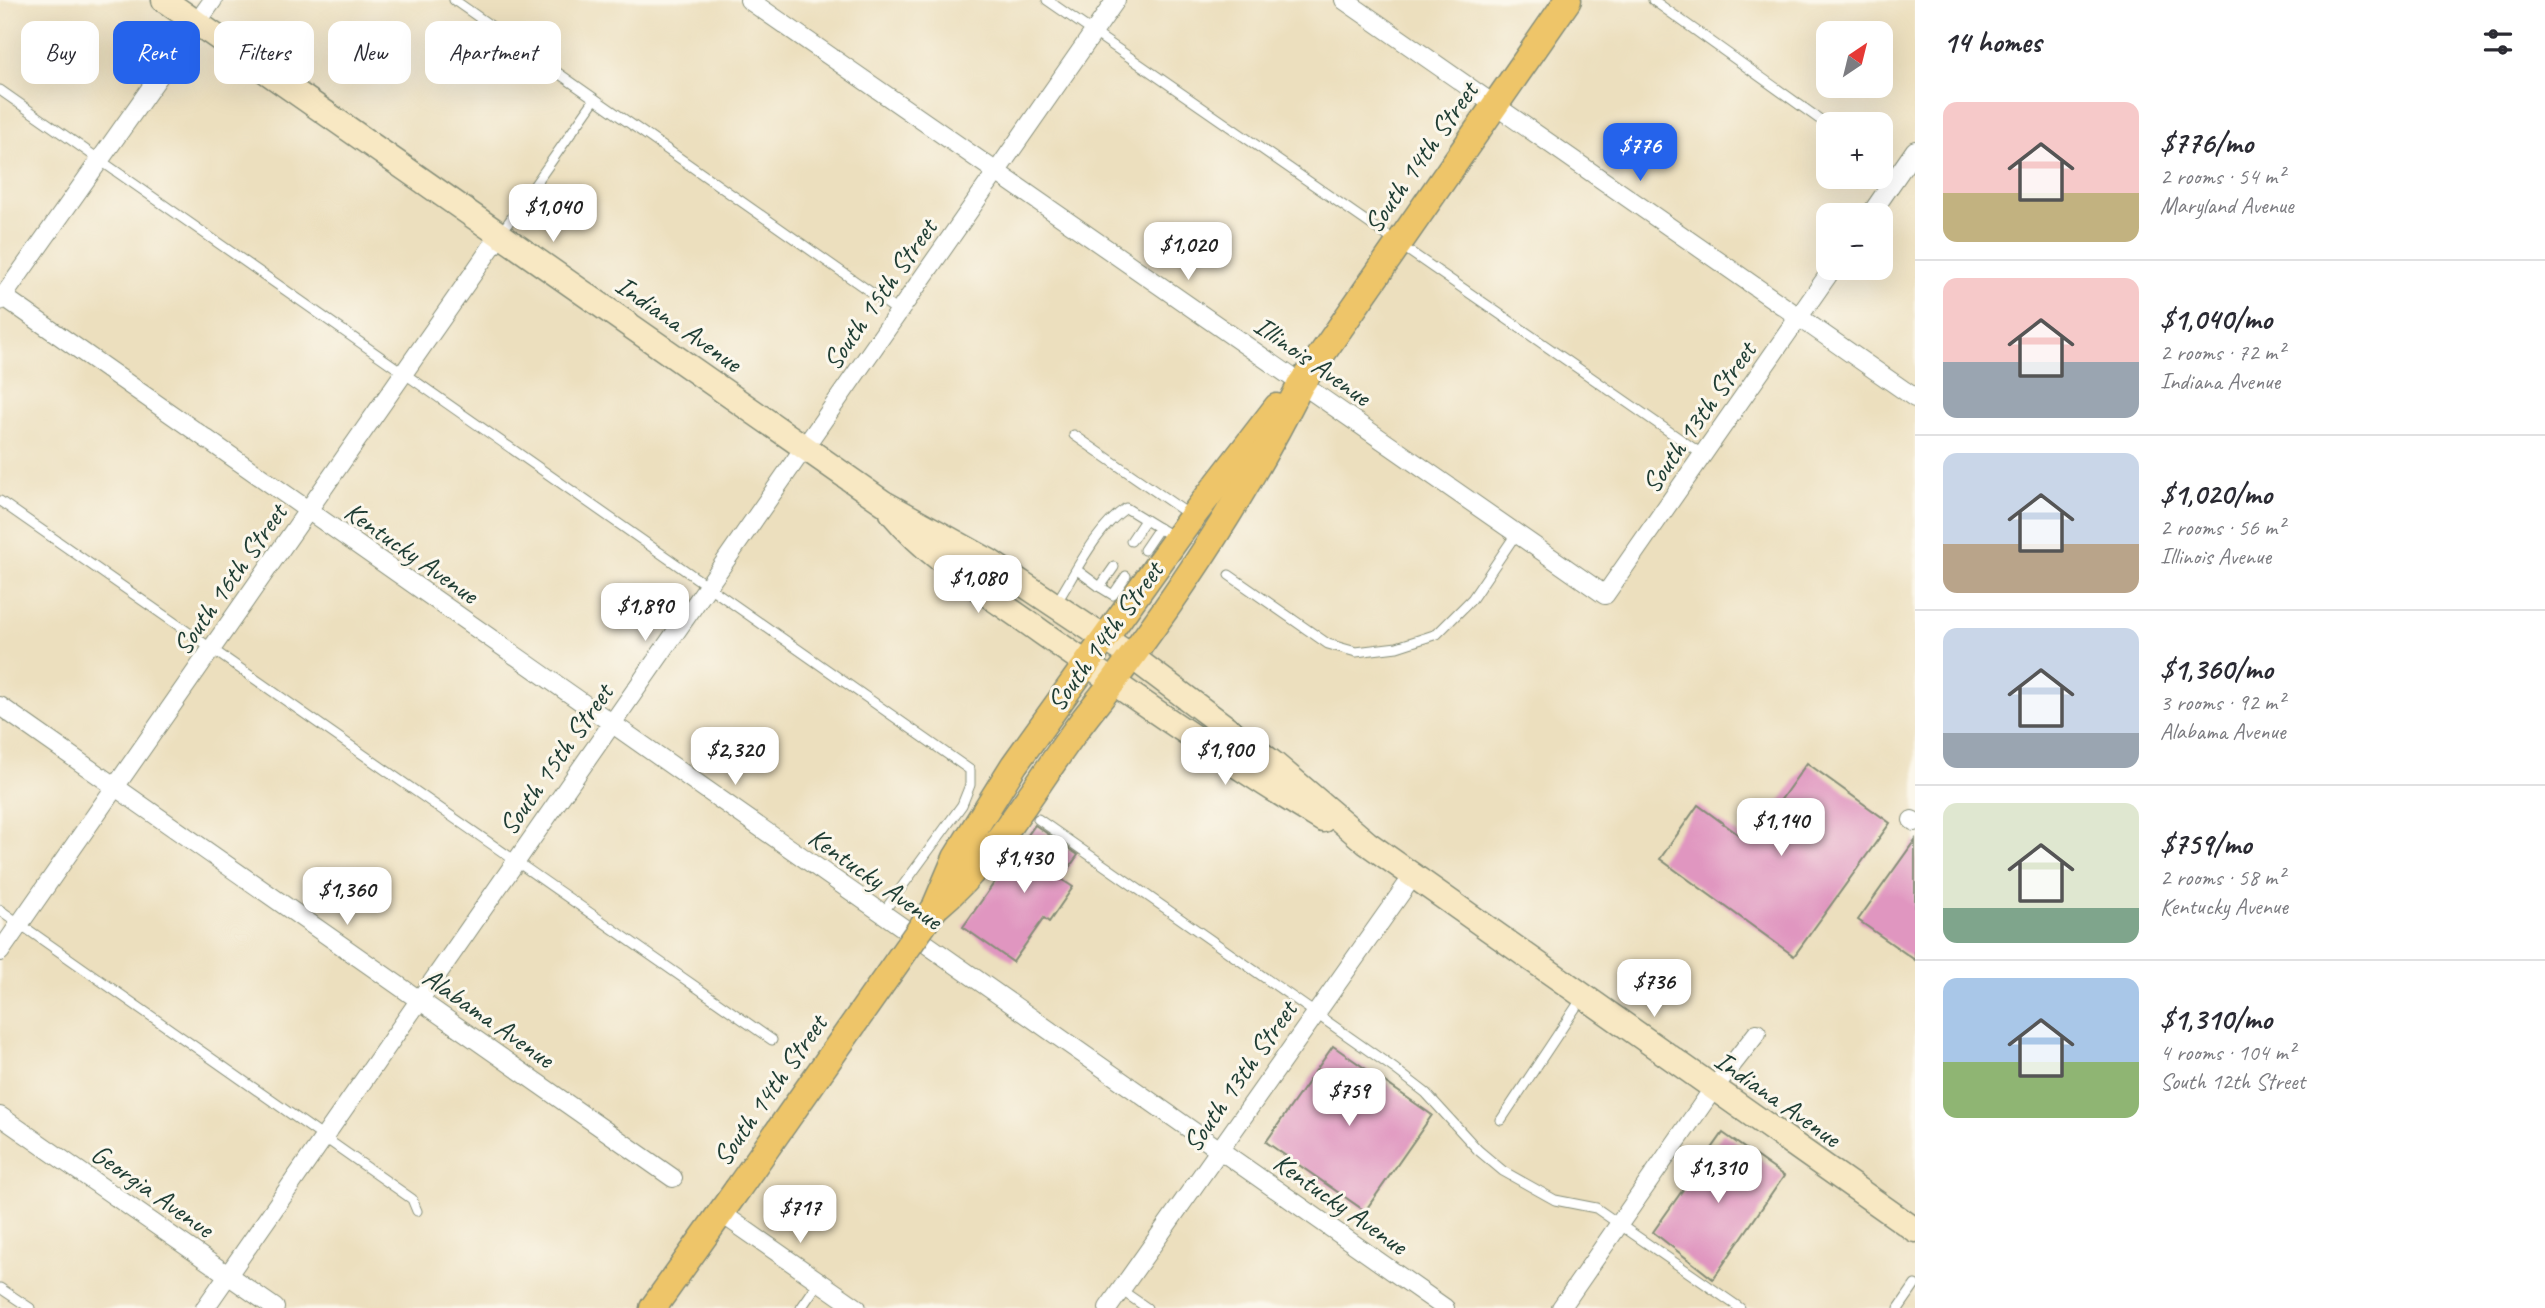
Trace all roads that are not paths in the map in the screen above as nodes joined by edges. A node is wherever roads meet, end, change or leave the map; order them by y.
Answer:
1 (164, 0) edge
2 (213, 0) edge
3 (454, 0) edge
4 (749, 0) edge
5 (1047, 0) edge
6 (1116, 0) edge
7 (1344, 0) edge
8 (1568, 0) edge
9 (1653, 0) edge
10 (193, 21) edge
11 (197, 21) edge
12 (200, 26) edge
13 (1094, 32) junction
14 (153, 84) edge
15 (0, 90) edge
16 (595, 99) junction
17 (1495, 105) junction
18 (1816, 117) edge
19 (1915, 150) edge
20 (99, 161) junction
21 (997, 172) junction
22 (1893, 173) edge
23 (1897, 176) junction
24 (1878, 203) edge
25 (500, 235) junction
26 (1398, 244) junction
27 (1825, 280) edge
28 (1, 297) edge
29 (899, 312) junction
30 (1799, 317) junction
31 (405, 372) junction
32 (1301, 384) junction
33 (1915, 398) edge
34 (1074, 435) dead end
35 (805, 447) junction
36 (1703, 455) junction
37 (0, 501) edge
38 (884, 503) junction
39 (308, 511) junction
40 (1192, 517) junction
41 (1145, 520) junction
42 (1168, 534) junction
43 (1516, 534) junction
44 (1131, 541) dead end
45 (1144, 550) dead end
46 (1114, 567) dead end
47 (1077, 570) junction
48 (1229, 575) dead end
49 (1126, 576) dead end
50 (707, 587) junction
51 (1100, 587) junction
52 (1605, 596) joint
53 (1055, 605) junction
54 (1105, 638) junction
55 (213, 649) junction
56 (1132, 656) junction
57 (1087, 664) junction
58 (1112, 683) junction
59 (0, 706) edge
60 (612, 724) junction
61 (116, 787) junction
62 (1038, 819) dead end
63 (1367, 843) junction
64 (516, 862) junction
65 (1413, 876) junction
66 (935, 908) junction
67 (0, 910) edge
68 (882, 914) junction
69 (19, 924) junction
70 (0, 952) edge
71 (1583, 997) junction
72 (419, 1000) junction
73 (1317, 1013) junction
74 (1757, 1033) dead end
75 (772, 1040) dead end
76 (1713, 1089) junction
77 (0, 1116) edge
78 (1501, 1119) dead end
79 (324, 1137) junction
80 (1219, 1150) junction
81 (673, 1178) dead end
82 (417, 1211) dead end
83 (721, 1213) junction
84 (1621, 1222) junction
85 (1915, 1230) edge
86 (228, 1275) junction
87 (819, 1282) junction
88 (1915, 1284) edge
89 (0, 1287) edge
90 (1121, 1290) junction
91 (30, 1308) edge
92 (205, 1308) edge
93 (275, 1308) edge
94 (653, 1308) edge
95 (801, 1308) edge
96 (857, 1308) edge
97 (1108, 1308) edge
98 (1147, 1308) edge
99 (1445, 1308) edge
100 (1561, 1308) edge
101 (1740, 1308) edge
102 (1899, 1308) edge

1 - 10 main road, Indiana Avenue
2 - 11 street
3 - 16 lane
4 - 21 street, Illinois Avenue
5 - 13 lane
6 - 13 street, South 15th Street
7 - 17 street
8 - 17 main road, South 14th Street
9 - 18 lane
12 - 25 main road, Indiana Avenue
13 - 21 street, South 15th Street
13 - 26 lane
14 - 20 street
15 - 20 lane
16 - 25 lane
16 - 29 lane
17 - 26 main road, South 14th Street
17 - 30 street
19 - 23 street
20 - 28 street
20 - 31 lane
21 - 29 street, South 15th Street
21 - 32 street, Illinois Avenue
22 - 23 lane
23 - 24 street
25 - 31 street, South 16th Street
25 - 35 main road, Indiana Avenue
26 - 32 main road, South 14th Street
26 - 36 lane
27 - 30 street, South 13th Street
28 - 39 street, Kentucky Avenue
29 - 35 street, South 15th Street
30 - 33 street
30 - 36 street, South 13th Street
31 - 39 street, South 16th Street
31 - 50 lane
32 - 40 main road, South 14th Street
32 - 43 street, Illinois Avenue
32 - 56 main road, South 14th Street
34 - 40 lane
35 - 38 main road, Indiana Avenue
35 - 50 street, South 15th Street
36 - 52 street, South 13th Street
37 - 55 lane
38 - 53 main road, Indiana Avenue
38 - 57 main road, Indiana Avenue
39 - 55 street, South 16th Street
39 - 60 street, Kentucky Avenue
40 - 42 main road, South 14th Street
41 - 42 lane
41 - 44 lane
41 - 47 lane
42 - 45 lane
42 - 54 main road, South 14th Street
43 - 48 lane
43 - 52 street, Illinois Avenue
46 - 51 lane
47 - 51 lane
47 - 53 lane
49 - 51 lane
50 - 60 street, South 15th Street
50 - 68 lane
53 - 54 main road, Indiana Avenue
54 - 56 main road, Indiana Avenue
54 - 57 main road, South 14th Street
55 - 61 street, South 16th Street
55 - 64 lane
56 - 58 main road, South 14th Street
56 - 63 main road, Indiana Avenue
57 - 58 main road, Indiana Avenue
57 - 66 main road, South 14th Street
58 - 63 main road, Indiana Avenue
58 - 66 main road, South 14th Street
59 - 61 street, Alabama Avenue
60 - 64 street, South 15th Street
60 - 68 street, Kentucky Avenue
61 - 69 street, South 16th Street
61 - 72 street, Alabama Avenue
62 - 73 lane
63 - 65 main road, Indiana Avenue
64 - 72 street, South 15th Street
64 - 75 lane
65 - 71 main road, Indiana Avenue
65 - 73 street, South 13th Street
66 - 83 main road, South 14th Street, bridge
67 - 69 lane
68 - 80 street, Kentucky Avenue
69 - 70 street, South 16th Street
69 - 79 lane
71 - 76 main road, Indiana Avenue
71 - 78 lane
72 - 79 street, South 15th Street
72 - 81 street, Alabama Avenue
73 - 80 street, South 13th Street
73 - 84 lane
74 - 76 street
76 - 84 street
76 - 85 main road, Indiana Avenue
77 - 86 street, Georgia Avenue
79 - 82 lane
79 - 86 street, South 15th Street
80 - 90 street, South 13th Street
80 - 99 street, Kentucky Avenue
83 - 87 street
83 - 94 main road, South 14th Street
84 - 100 street
84 - 101 lane
86 - 92 street, South 15th Street
86 - 93 street, Georgia Avenue
87 - 95 lane
87 - 96 street
88 - 102 lane
89 - 91 lane
90 - 97 street, South 13th Street
90 - 98 lane

